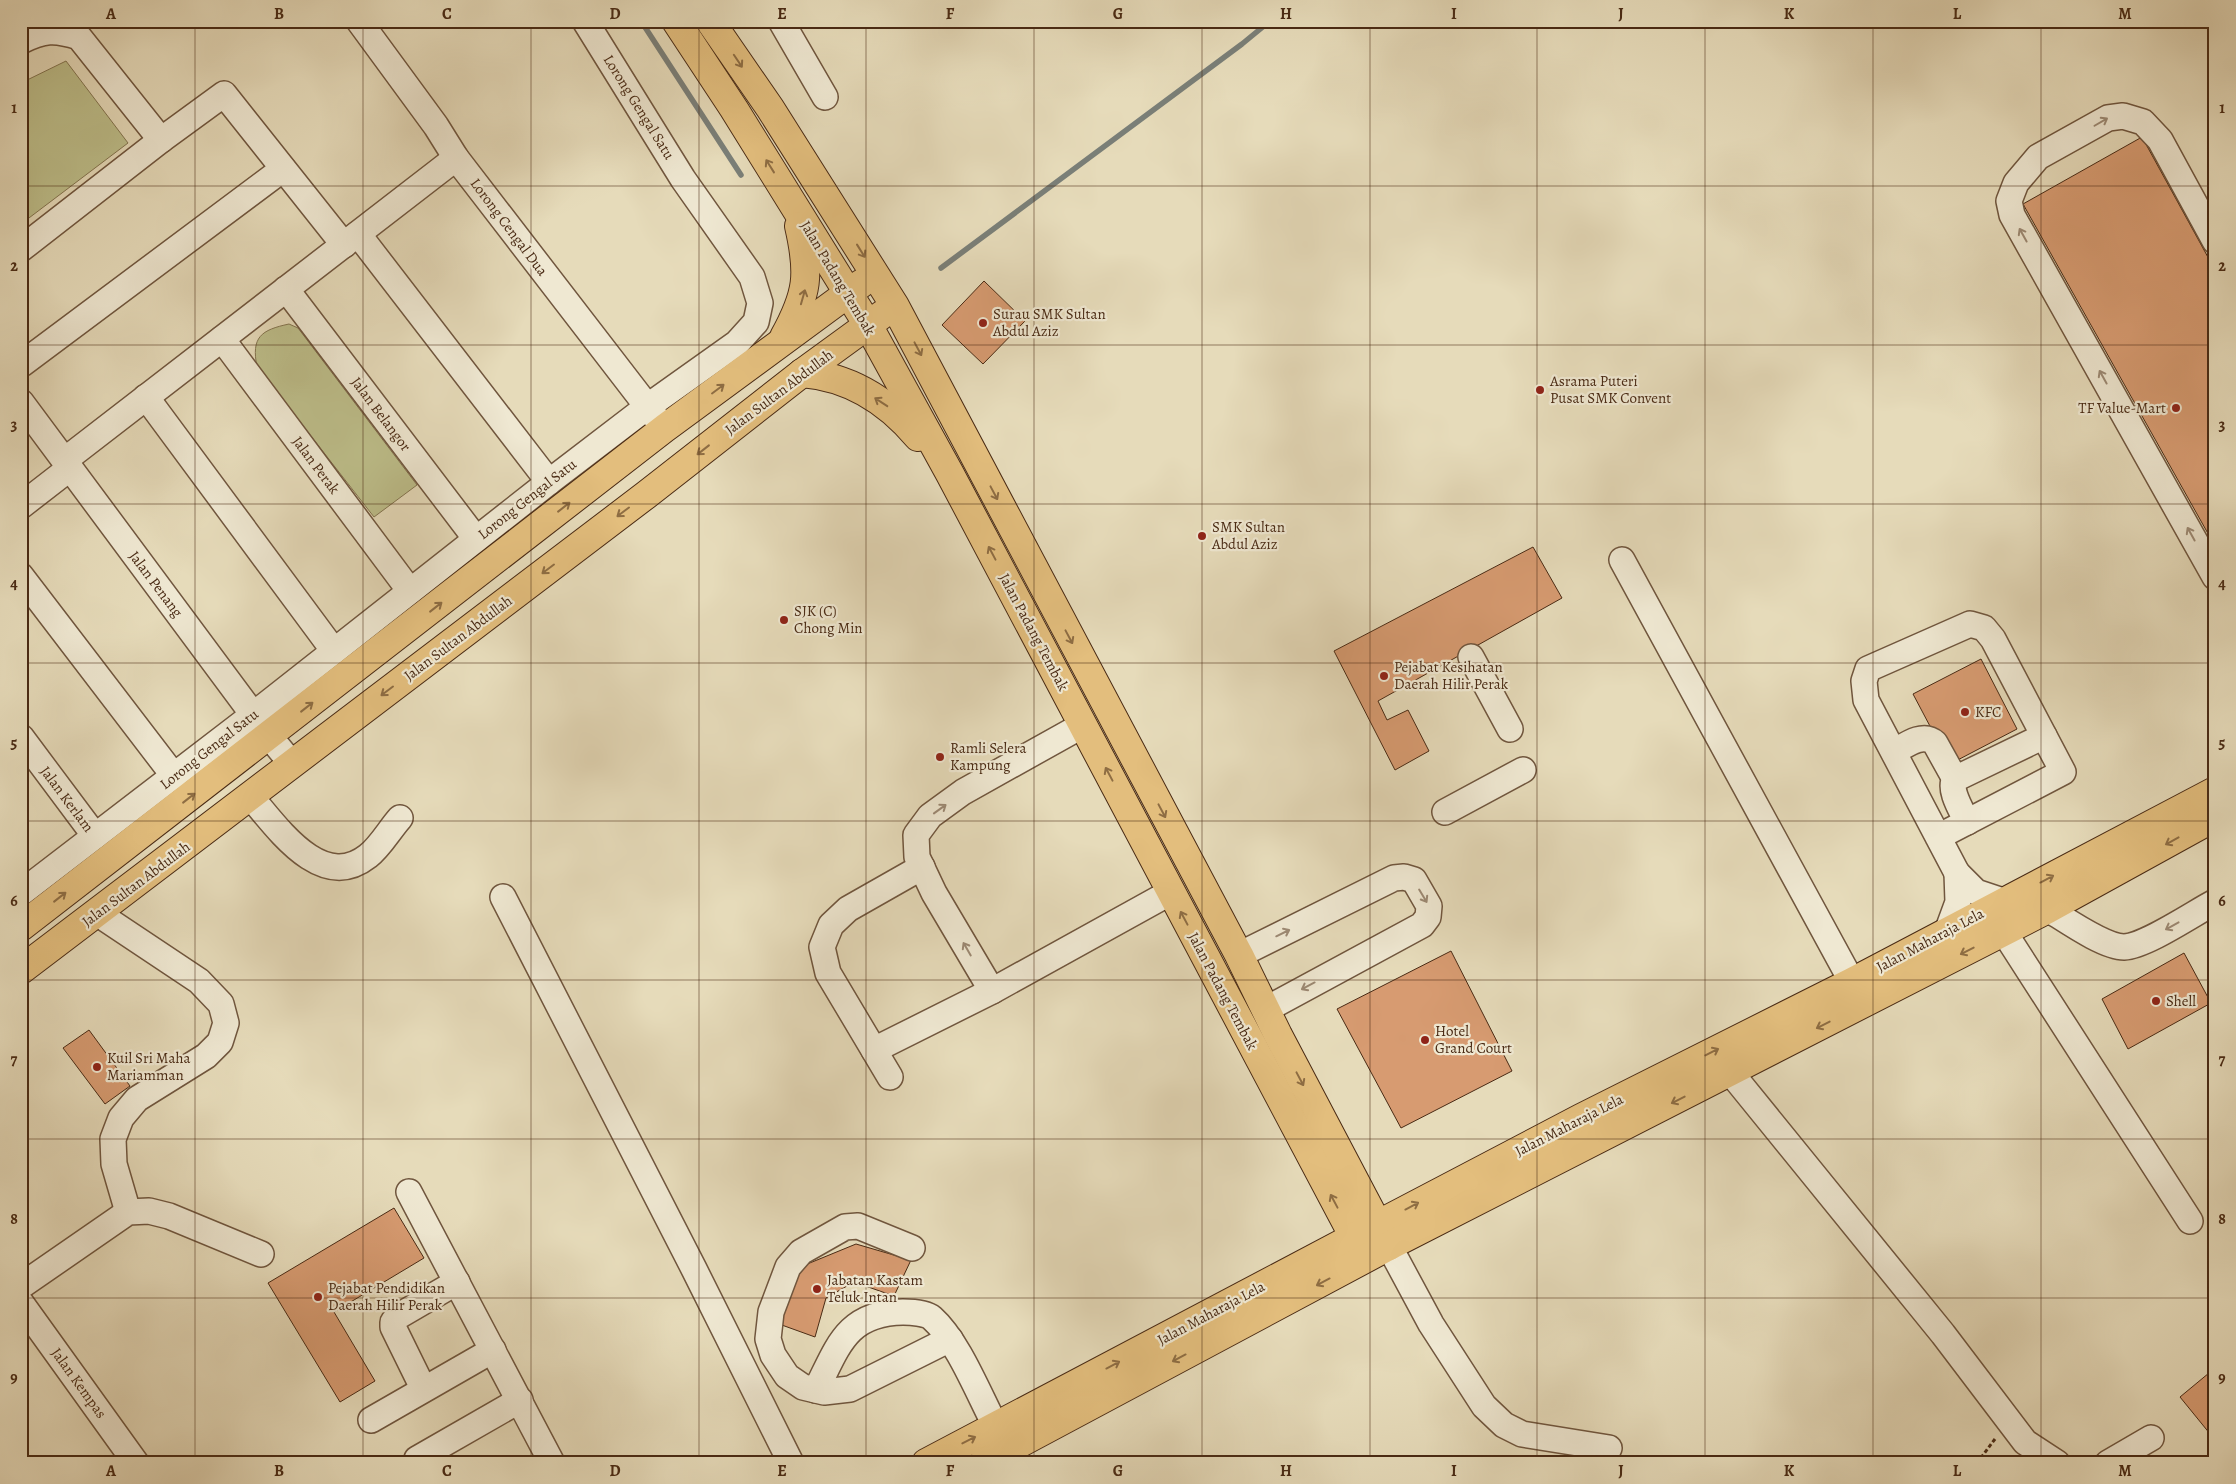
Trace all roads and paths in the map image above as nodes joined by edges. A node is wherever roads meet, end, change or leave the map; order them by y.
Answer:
1 (359, 21) edge
2 (585, 21) edge
3 (676, 21) edge
4 (710, 21) edge
5 (781, 21) edge
6 (21, 41) edge
7 (825, 97) dead end
8 (161, 140) junction
9 (456, 158) junction
10 (283, 169) junction
11 (795, 207) junction
12 (351, 239) junction
13 (2215, 242) edge
14 (21, 249) edge
15 (875, 273) junction
16 (286, 289) junction
17 (848, 293) junction
18 (895, 306) junction
19 (868, 325) junction
20 (222, 339) junction
21 (782, 341) junction
22 (22, 364) edge
23 (802, 373) junction
24 (146, 398) junction
25 (21, 402) edge
26 (647, 407) junction
27 (665, 428) junction
28 (67, 464) junction
29 (950, 474) junction
30 (549, 482) junction
31 (646, 495) junction
32 (21, 506) edge
33 (476, 539) junction
34 (1622, 560) dead end
35 (21, 576) edge
36 (2215, 577) edge
37 (410, 591) junction
38 (334, 651) junction
39 (1471, 657) dead end
40 (253, 715) junction
41 (1083, 725) junction
42 (1510, 729) dead end
43 (269, 736) junction
44 (2044, 736) junction
45 (21, 737) edge
46 (1894, 752) junction
47 (292, 764) junction
48 (1523, 770) dead end
49 (174, 776) junction
50 (1955, 779) junction
51 (2215, 791) edge
52 (250, 796) junction
53 (1445, 812) dead end
54 (2215, 817) edge
55 (400, 818) dead end
56 (1967, 822) junction
57 (96, 836) junction
58 (1938, 837) junction
59 (922, 868) junction
60 (1957, 873) junction
61 (1171, 892) junction
62 (21, 893) edge
63 (503, 897) dead end
64 (2003, 901) junction
65 (2215, 902) edge
66 (2048, 909) junction
67 (97, 913) junction
68 (21, 927) edge
69 (1947, 932) junction
70 (2004, 932) junction
71 (1239, 955) junction
72 (21, 970) edge
73 (1852, 982) junction
74 (992, 991) junction
75 (1265, 1010) junction
76 (874, 1050) junction
77 (1731, 1073) junction
78 (890, 1077) dead end
79 (409, 1192) dead end
80 (128, 1212) junction
81 (2190, 1221) dead end
82 (1371, 1242) junction
83 (912, 1248) dead end
84 (261, 1254) dead end
85 (457, 1282) junction
86 (21, 1286) edge
87 (21, 1303) edge
88 (950, 1339) junction
89 (493, 1350) junction
90 (424, 1388) junction
91 (816, 1390) junction
92 (520, 1400) junction
93 (371, 1420) dead end
94 (2009, 1420) junction
95 (996, 1426) junction
96 (2151, 1438) dead end
97 (1609, 1448) dead end
98 (1018, 1455) edge
99 (417, 1459) dead end
100 (136, 1463) edge
101 (552, 1463) edge
102 (791, 1463) edge
103 (926, 1463) edge
104 (984, 1463) edge
105 (1977, 1463) edge
106 (2056, 1463) edge
107 (2108, 1463) edge

1 - 9 street, Lorong Cengal Dua
2 - 26 street, Lorong Gengal Satu
11 -> 3 main road, Jalan Padang Tembak
4 -> 15 main road, Jalan Padang Tembak
5 - 7 street
6 - 8 street
8 - 10 street
8 - 14 street
9 - 12 street
9 - 26 street, Lorong Cengal Dua
10 - 12 street
10 - 22 street
11 - 17 main road, Jalan Padang Tembak
21 -> 11 main road
12 - 16 street
12 - 30 street
36 -> 13 street
15 - 17 main road
15 - 18 main road, Jalan Padang Tembak
16 - 20 street
16 - 33 street, Jalan Belangor
17 - 19 main road, Jalan Padang Tembak
17 - 21 main road
18 - 19 main road, Jalan Sultan Abdullah
18 -> 71 main road, Jalan Padang Tembak
19 - 23 main road, Jalan Sultan Abdullah
19 - 29 main road, Jalan Padang Tembak
20 - 24 street
20 - 37 street, Jalan Perak
27 -> 21 main road
29 -> 23 main road
23 -> 31 main road, Jalan Sultan Abdullah
24 - 28 street
24 - 38 street
25 - 28 street, Jalan Penang
26 - 27 street, Lorong Cengal Dua
26 - 30 street, Lorong Gengal Satu
27 - 31 main road
43 -> 27 main road
28 - 32 street
28 - 40 street, Jalan Penang
41 -> 29 main road, Jalan Padang Tembak
30 - 33 street, Lorong Gengal Satu
31 -> 47 main road, Jalan Sultan Abdullah
33 - 37 street, Lorong Gengal Satu
34 - 73 street
35 - 49 street
37 - 38 street, Lorong Gengal Satu
38 - 40 street, Lorong Gengal Satu
39 - 42 street
40 - 43 street, Jalan Penang
40 - 49 street, Lorong Gengal Satu
59 -> 41 street
61 -> 41 main road, Jalan Padang Tembak
43 - 47 street, Jalan Penang
68 -> 43 main road
44 - 46 street
44 - 50 street
44 - 56 street
45 - 57 street, Jalan Kerlam
46 - 50 street
46 - 58 street
47 - 52 main road, Jalan Sultan Abdullah
48 - 53 street
49 - 57 street, Lorong Gengal Satu
50 - 56 street
64 -> 51 main road, Jalan Maharaja Lela
52 - 55 street
52 - 67 main road, Jalan Sultan Abdullah
54 -> 66 main road, Jalan Maharaja Lela
56 - 58 street
57 - 62 street, Lorong Gengal Satu
58 - 60 street
74 -> 59 street
59 - 76 street
60 - 64 street
60 - 69 street
61 - 74 street
82 -> 61 main road, Jalan Padang Tembak
63 - 102 street
64 - 69 main road, Jalan Maharaja Lela
65 -> 66 street
66 - 70 main road, Jalan Maharaja Lela
67 - 72 main road, Jalan Sultan Abdullah
67 - 80 street
69 - 73 main road, Jalan Maharaja Lela
70 -> 77 main road, Jalan Maharaja Lela
70 - 81 street
71 - 75 main road, Jalan Padang Tembak
71 -> 75 street
82 -> 73 main road, Jalan Maharaja Lela
74 - 76 street
75 -> 82 main road, Jalan Padang Tembak
76 - 78 street
77 -> 82 main road, Jalan Maharaja Lela
77 - 94 street
79 - 85 street
80 - 84 street
80 - 86 street
95 -> 82 main road, Jalan Maharaja Lela
82 - 97 street
82 -> 98 main road, Jalan Maharaja Lela
83 - 91 street
85 - 89 street
85 - 90 street
87 - 100 street, Jalan Kempas
88 - 91 street
88 - 91 street
88 - 95 street
89 - 90 street
89 - 92 street
90 - 93 street
92 - 99 street
92 - 101 street
94 - 105 path
94 - 106 street
103 -> 95 main road, Jalan Maharaja Lela
96 - 107 street
98 - 104 main road, Jalan Maharaja Lela

